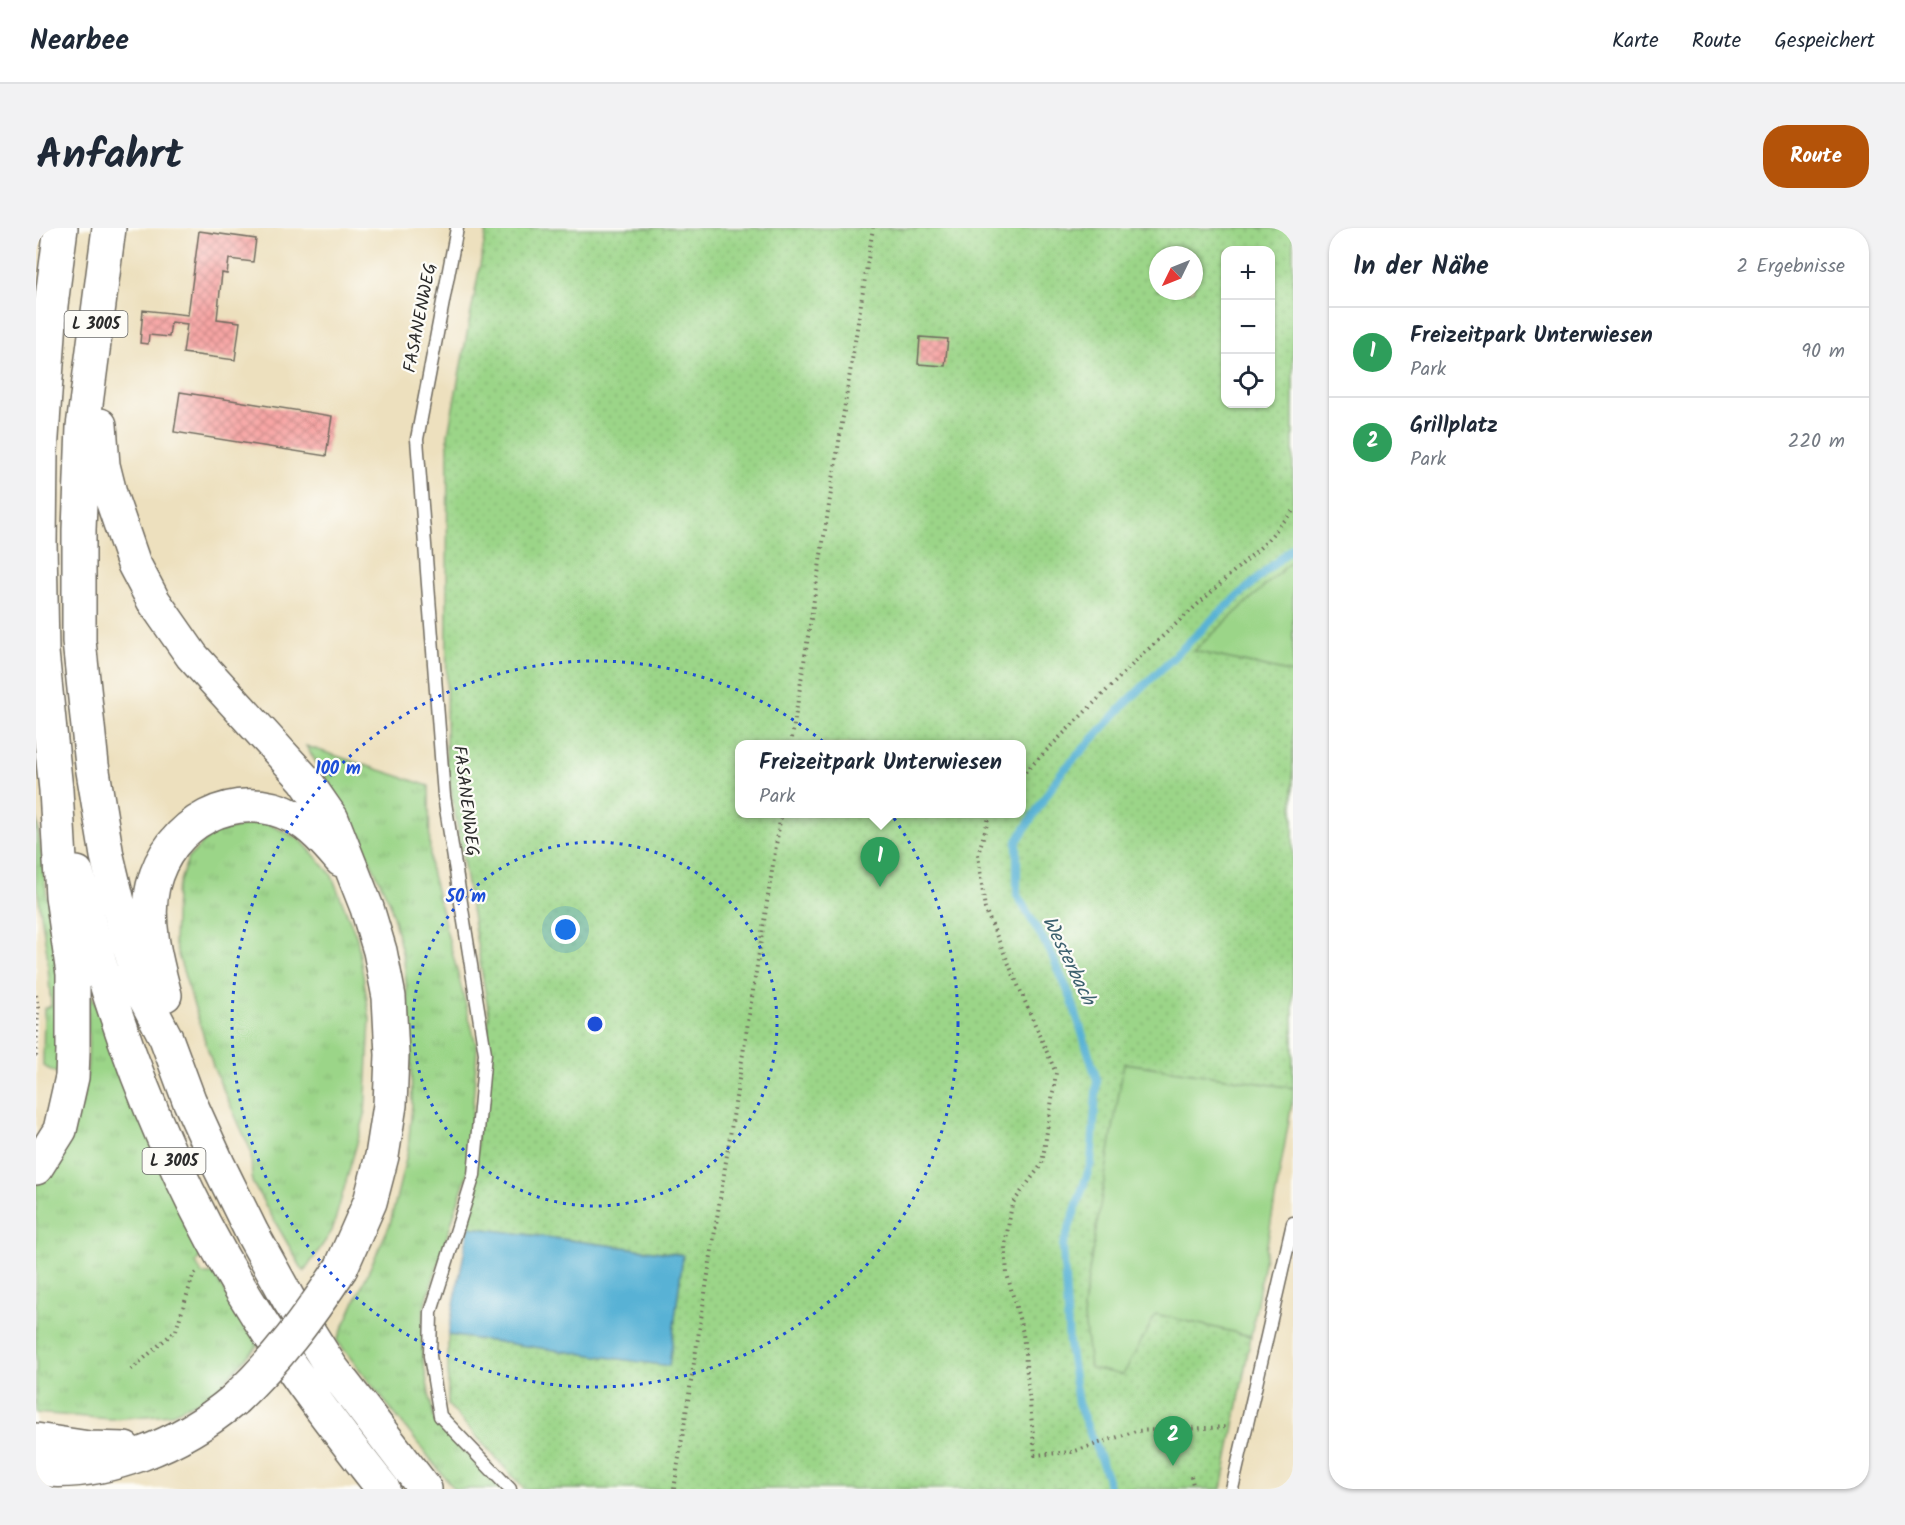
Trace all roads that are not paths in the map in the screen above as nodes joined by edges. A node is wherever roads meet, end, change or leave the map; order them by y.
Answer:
1 (61, 228) edge
2 (109, 228) edge
3 (457, 228) edge
4 (103, 271) junction
5 (56, 790) junction
6 (352, 873) junction
7 (166, 1038) junction
8 (36, 1168) edge
9 (1293, 1223) edge
10 (36, 1440) edge
11 (156, 1447) junction
12 (36, 1469) edge
13 (383, 1489) edge
14 (425, 1489) edge
15 (510, 1489) edge
16 (1232, 1489) edge

1 - 5 highway, L 3005
2 - 4 highway, L 3005
3 - 15 lane, FASANENWEG
4 - 6 highway
4 - 7 highway, L 3005
5 - 8 highway
5 - 13 highway, L 3005
6 - 7 highway
6 - 11 highway, bridge
7 - 14 highway, L 3005
9 - 16 lane
10 - 11 highway
11 - 12 highway

